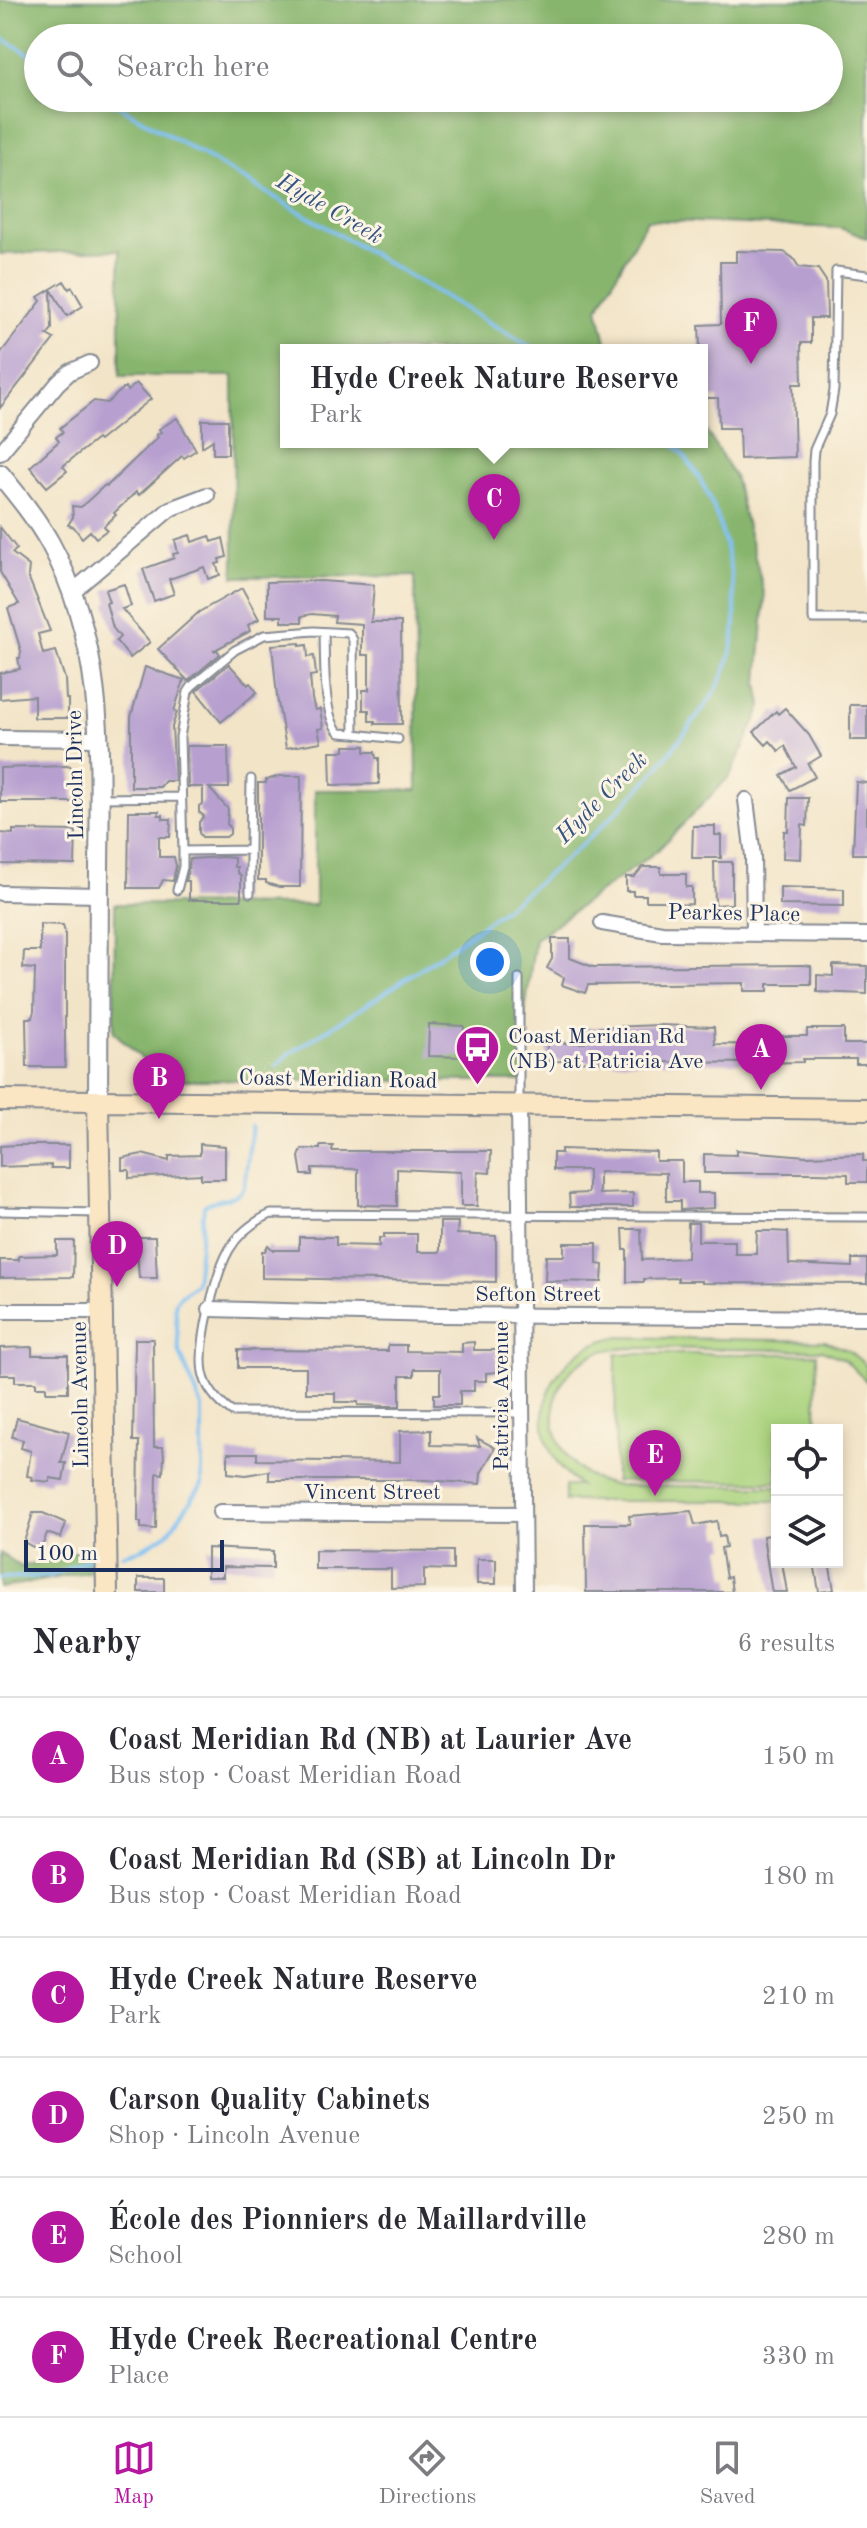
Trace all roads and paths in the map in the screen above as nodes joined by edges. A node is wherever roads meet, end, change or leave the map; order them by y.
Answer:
1 (867, 275) edge
2 (90, 363) dead end
3 (0, 453) edge
4 (0, 474) edge
5 (207, 495) dead end
6 (72, 592) junction
7 (867, 619) edge
8 (324, 632) junction
9 (354, 734) junction
10 (0, 738) edge
11 (99, 739) junction
12 (398, 739) dead end
13 (251, 779) dead end
14 (181, 797) junction
15 (100, 798) junction
16 (746, 800) dead end
17 (250, 850) junction
18 (183, 851) junction
19 (177, 890) dead end
20 (0, 893) edge
21 (250, 893) dead end
22 (99, 895) junction
23 (602, 923) dead end
24 (754, 934) junction
25 (867, 935) edge
26 (519, 978) dead end
27 (519, 1096) junction
28 (0, 1100) edge
29 (98, 1101) junction
30 (867, 1109) edge
31 (0, 1211) edge
32 (100, 1213) junction
33 (520, 1215) junction
34 (867, 1217) edge
35 (210, 1309) junction
36 (0, 1311) edge
37 (102, 1311) junction
38 (521, 1314) junction
39 (867, 1318) edge
40 (522, 1413) junction
41 (220, 1512) dead end
42 (523, 1514) junction
43 (107, 1592) edge
44 (524, 1592) edge

1 - 7 lane
2 - 3 street
4 - 6 street, Lincoln Drive
5 - 6 street
6 - 11 street, Lincoln Drive
8 - 9 lane
8 - 9 lane
8 - 14 lane
9 - 12 lane
10 - 11 street
11 - 15 street, Lincoln Drive
13 - 17 lane
14 - 15 lane
14 - 18 lane
15 - 22 street, Lincoln Drive
16 - 24 street
17 - 18 lane
17 - 21 lane
18 - 19 lane
20 - 22 street
22 - 29 street, Lincoln Drive
23 - 24 street, Pearkes Place
24 - 25 street, Pearkes Place
26 - 27 lane
27 - 29 main road, Coast Meridian Road
27 - 30 main road, Coast Meridian Road
27 - 33 street, Patricia Avenue
28 - 29 main road, Coast Meridian Road
29 - 32 main road, Lincoln Avenue
31 - 32 lane
32 - 37 main road, Lincoln Avenue
33 - 34 lane
33 - 35 lane
33 - 38 street, Patricia Avenue
35 - 38 street, Sefton Street
35 - 40 lane
36 - 37 street
37 - 43 main road, Lincoln Avenue
38 - 39 street, Sefton Street
38 - 40 street, Patricia Avenue
40 - 42 street, Patricia Avenue
41 - 42 street, Vincent Street
42 - 44 street, Patricia Avenue

